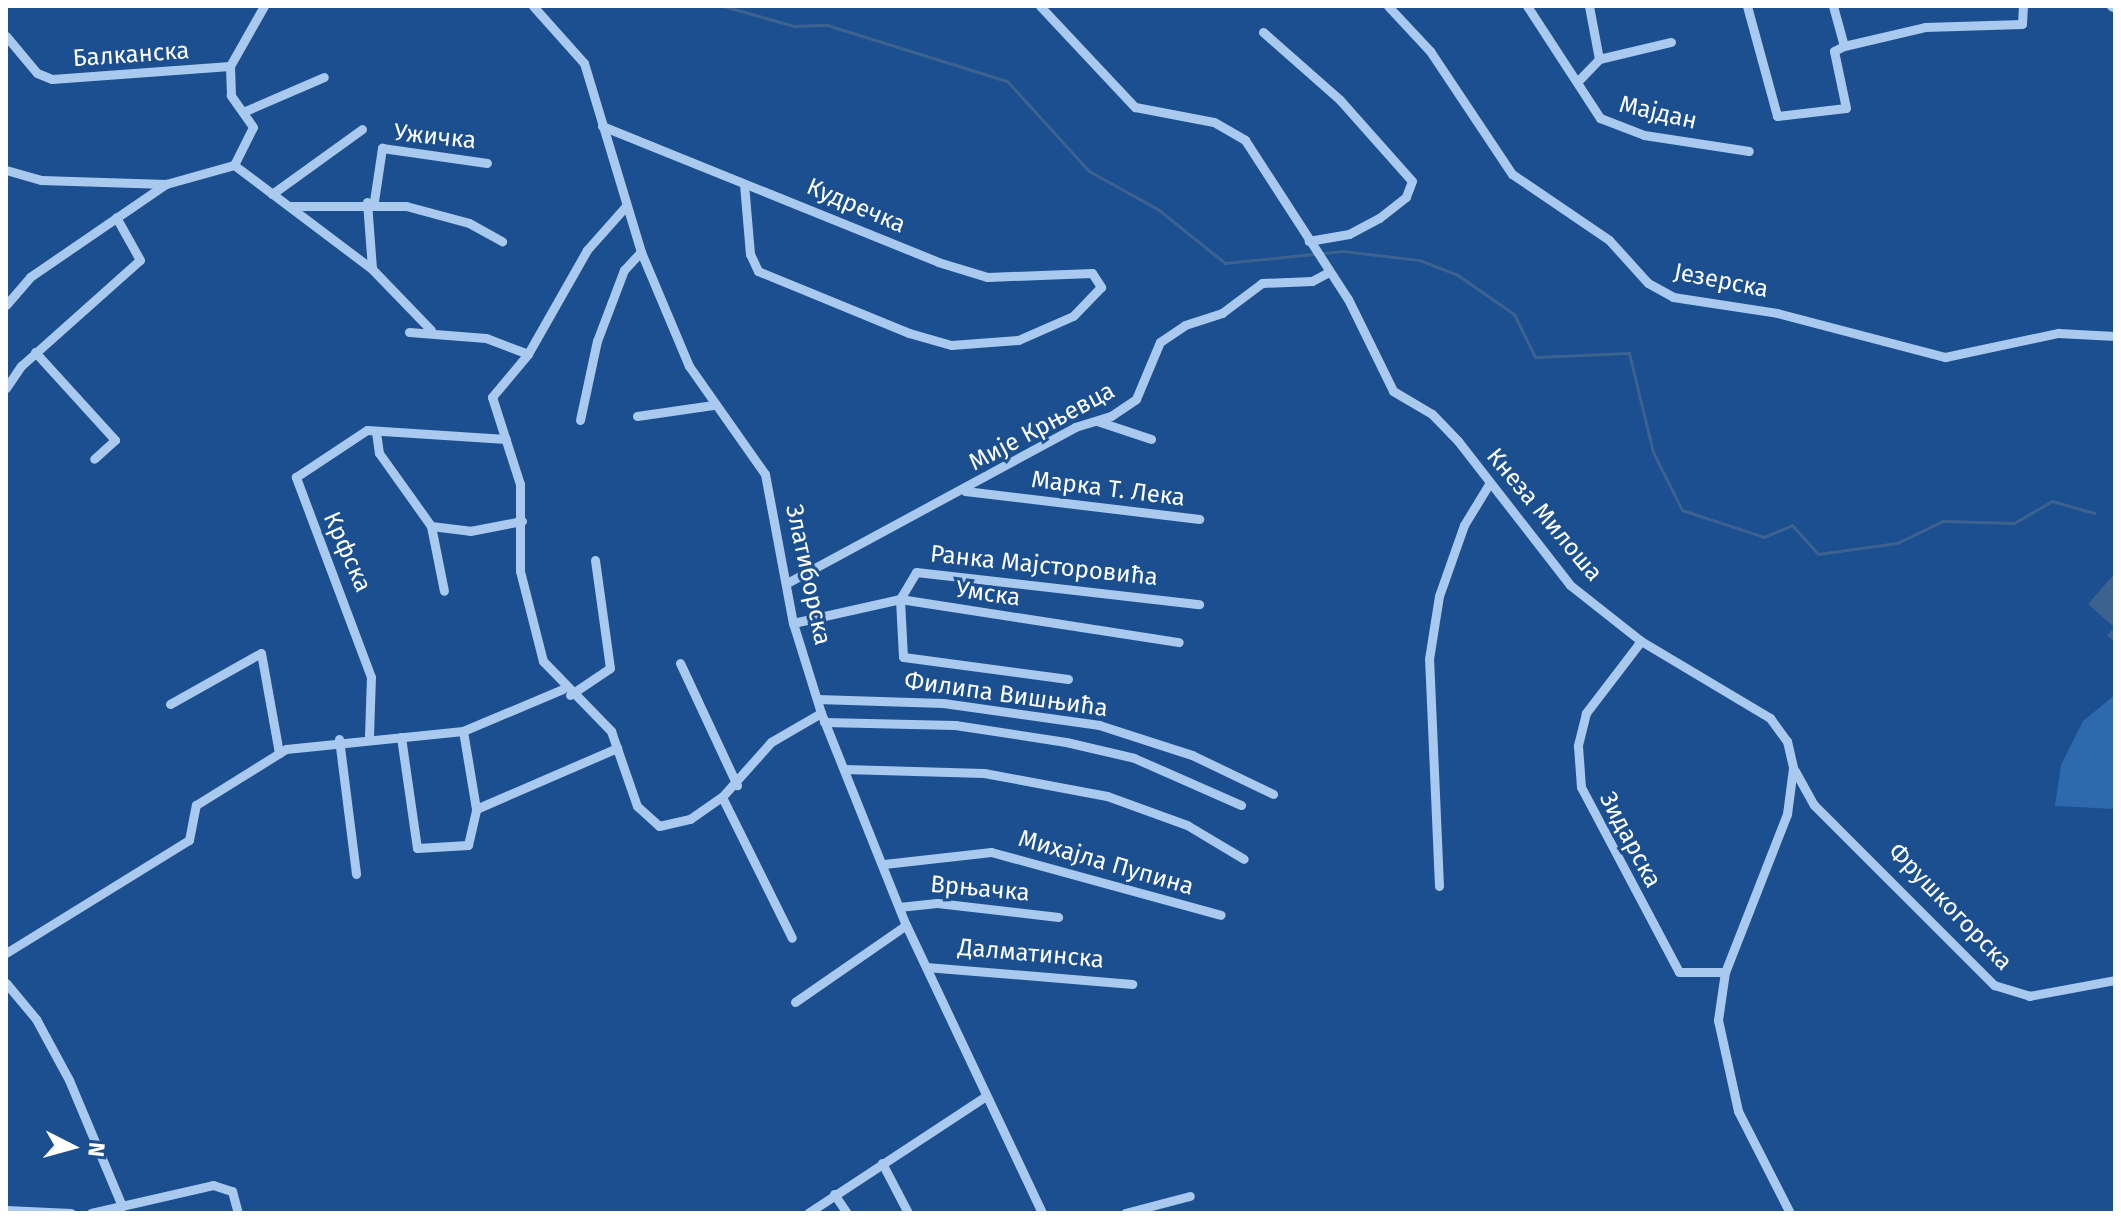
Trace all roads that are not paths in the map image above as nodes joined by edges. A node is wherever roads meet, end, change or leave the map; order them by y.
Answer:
1 (264, 6) edge
2 (533, 6) edge
3 (1040, 6) edge
4 (1388, 6) edge
5 (1527, 6) edge
6 (1589, 6) edge
7 (1747, 6) edge
8 (1833, 6) edge
9 (2023, 6) edge
10 (1263, 32) dead end
11 (6, 36) edge
12 (1671, 42) dead end
13 (1844, 46) junction
14 (1599, 59) junction
15 (230, 66) junction
16 (324, 77) dead end
17 (1579, 80) junction
18 (243, 112) junction
19 (602, 126) junction
20 (362, 129) dead end
21 (1748, 151) dead end
22 (487, 163) dead end
23 (234, 165) junction
24 (6, 170) edge
25 (166, 184) junction
26 (744, 184) junction
27 (272, 194) junction
28 (371, 202) junction
29 (291, 206) junction
30 (626, 206) junction
31 (116, 217) junction
32 (502, 241) dead end
33 (1312, 246) junction
34 (641, 252) junction
35 (372, 269) junction
36 (1329, 272) junction
37 (6, 305) edge
38 (431, 330) junction
39 (409, 332) dead end
40 (2115, 336) edge
41 (35, 352) junction
42 (528, 354) junction
43 (6, 388) edge
44 (713, 405) junction
45 (637, 416) dead end
46 (580, 420) dead end
47 (1097, 421) junction
48 (376, 432) junction
49 (506, 439) junction
50 (1151, 439) dead end
51 (94, 459) dead end
52 (1489, 484) junction
53 (965, 491) junction
54 (1199, 519) dead end
55 (522, 521) junction
56 (431, 526) junction
57 (595, 560) dead end
58 (787, 583) junction
59 (444, 591) dead end
60 (900, 599) junction
61 (1199, 604) dead end
62 (793, 623) junction
63 (1641, 641) junction
64 (1179, 642) dead end
65 (680, 663) dead end
66 (1068, 679) dead end
67 (567, 692) junction
68 (817, 699) junction
69 (170, 704) dead end
70 (823, 718) junction
71 (463, 731) junction
72 (369, 736) junction
73 (401, 737) junction
74 (339, 739) junction
75 (617, 748) junction
76 (279, 753) junction
77 (1793, 768) junction
78 (844, 769) junction
79 (737, 785) junction
80 (1273, 794) dead end
81 (722, 797) junction
82 (1241, 805) dead end
83 (476, 809) junction
84 (1244, 859) dead end
85 (884, 864) junction
86 (356, 874) dead end
87 (1439, 886) dead end
88 (899, 907) junction
89 (1221, 915) dead end
90 (1058, 917) dead end
91 (906, 925) junction
92 (792, 938) dead end
93 (6, 953) edge
94 (926, 967) junction
95 (1725, 972) junction
96 (2115, 980) edge
97 (6, 983) edge
98 (1132, 984) dead end
99 (795, 1002) dead end
100 (986, 1096) junction
101 (882, 1163) junction
102 (834, 1194) junction
103 (1190, 1196) dead end
104 (122, 1206) junction
105 (6, 1210) edge
106 (71, 1213) edge
107 (91, 1213) edge
108 (238, 1213) edge
109 (808, 1213) edge
110 (847, 1213) edge
111 (908, 1213) edge
112 (1042, 1213) edge
113 (1125, 1213) edge
114 (1790, 1213) edge

1 - 15 street
2 - 19 street, Златиборска
3 - 33 street, Кнеза Милоша
4 - 40 street, Језерска
5 - 17 street, Мајдан
6 - 14 street
7 - 13 street
8 - 13 street
9 - 13 street
10 - 33 street
11 - 15 street, Балканска
12 - 14 street
14 - 17 street
15 - 18 street
16 - 18 street
17 - 21 street, Мајдан
18 - 23 street
19 - 26 street, Кудречка
19 - 30 street, Златиборска
20 - 27 street
22 - 28 street, Ужичка
23 - 25 street
23 - 27 street
24 - 25 street
25 - 31 street
26 - 26 street, Кудречка
27 - 29 street
28 - 29 street
28 - 32 street
28 - 35 street
29 - 35 street
30 - 34 street, Златиборска
30 - 42 street
31 - 37 street
31 - 41 street
33 - 36 street, Кнеза Милоша
34 - 44 street, Златиборска
34 - 46 street
35 - 38 street
36 - 47 street, Мије Крњевца
36 - 52 street, Кнеза Милоша
38 - 39 street
38 - 42 street
41 - 43 street
41 - 51 street
42 - 49 street
44 - 45 street
44 - 58 street, Златиборска
47 - 50 street
47 - 53 street, Мије Крњевца
48 - 49 street
48 - 56 street
48 - 72 street, Крфска
49 - 55 street
52 - 63 street, Кнеза Милоша
52 - 87 street
53 - 54 street, Марка Т. Лека
53 - 58 street, Мије Крњевца
55 - 56 street
55 - 67 street
56 - 59 street
57 - 67 street
58 - 62 street, Златиборска
60 - 61 street, Ранка Мајсторовића
60 - 62 street, Умска
60 - 64 street, Умска
60 - 66 street
62 - 68 street, Златиборска
63 - 77 street, Кнеза Милоша
63 - 95 street, Зидарска
65 - 79 street
67 - 71 street
67 - 75 street
68 - 70 street, Златиборска
68 - 80 street, Филипа Вишњића
69 - 76 street
70 - 78 street, Златиборска
70 - 79 street
70 - 82 street
71 - 73 street
71 - 83 street
72 - 73 street
72 - 74 street
73 - 83 street
74 - 76 street
74 - 86 street
75 - 81 street
75 - 83 street
76 - 93 street
77 - 95 street
77 - 96 street, Фрушкогорска
78 - 84 street
78 - 85 street, Златиборска
79 - 81 street
81 - 92 street
85 - 88 street, Златиборска
85 - 89 street, Михајла Пупина
88 - 90 street, Врњачка
88 - 91 street, Златиборска
91 - 94 street, Златиборска
91 - 99 street
94 - 98 street, Далматинска
94 - 100 street, Златиборска
95 - 114 street
97 - 104 street
100 - 101 street
100 - 112 street, Златиборска
101 - 102 street
101 - 111 street
102 - 109 street
102 - 110 street
103 - 113 street
104 - 107 street
104 - 108 street
105 - 106 street

